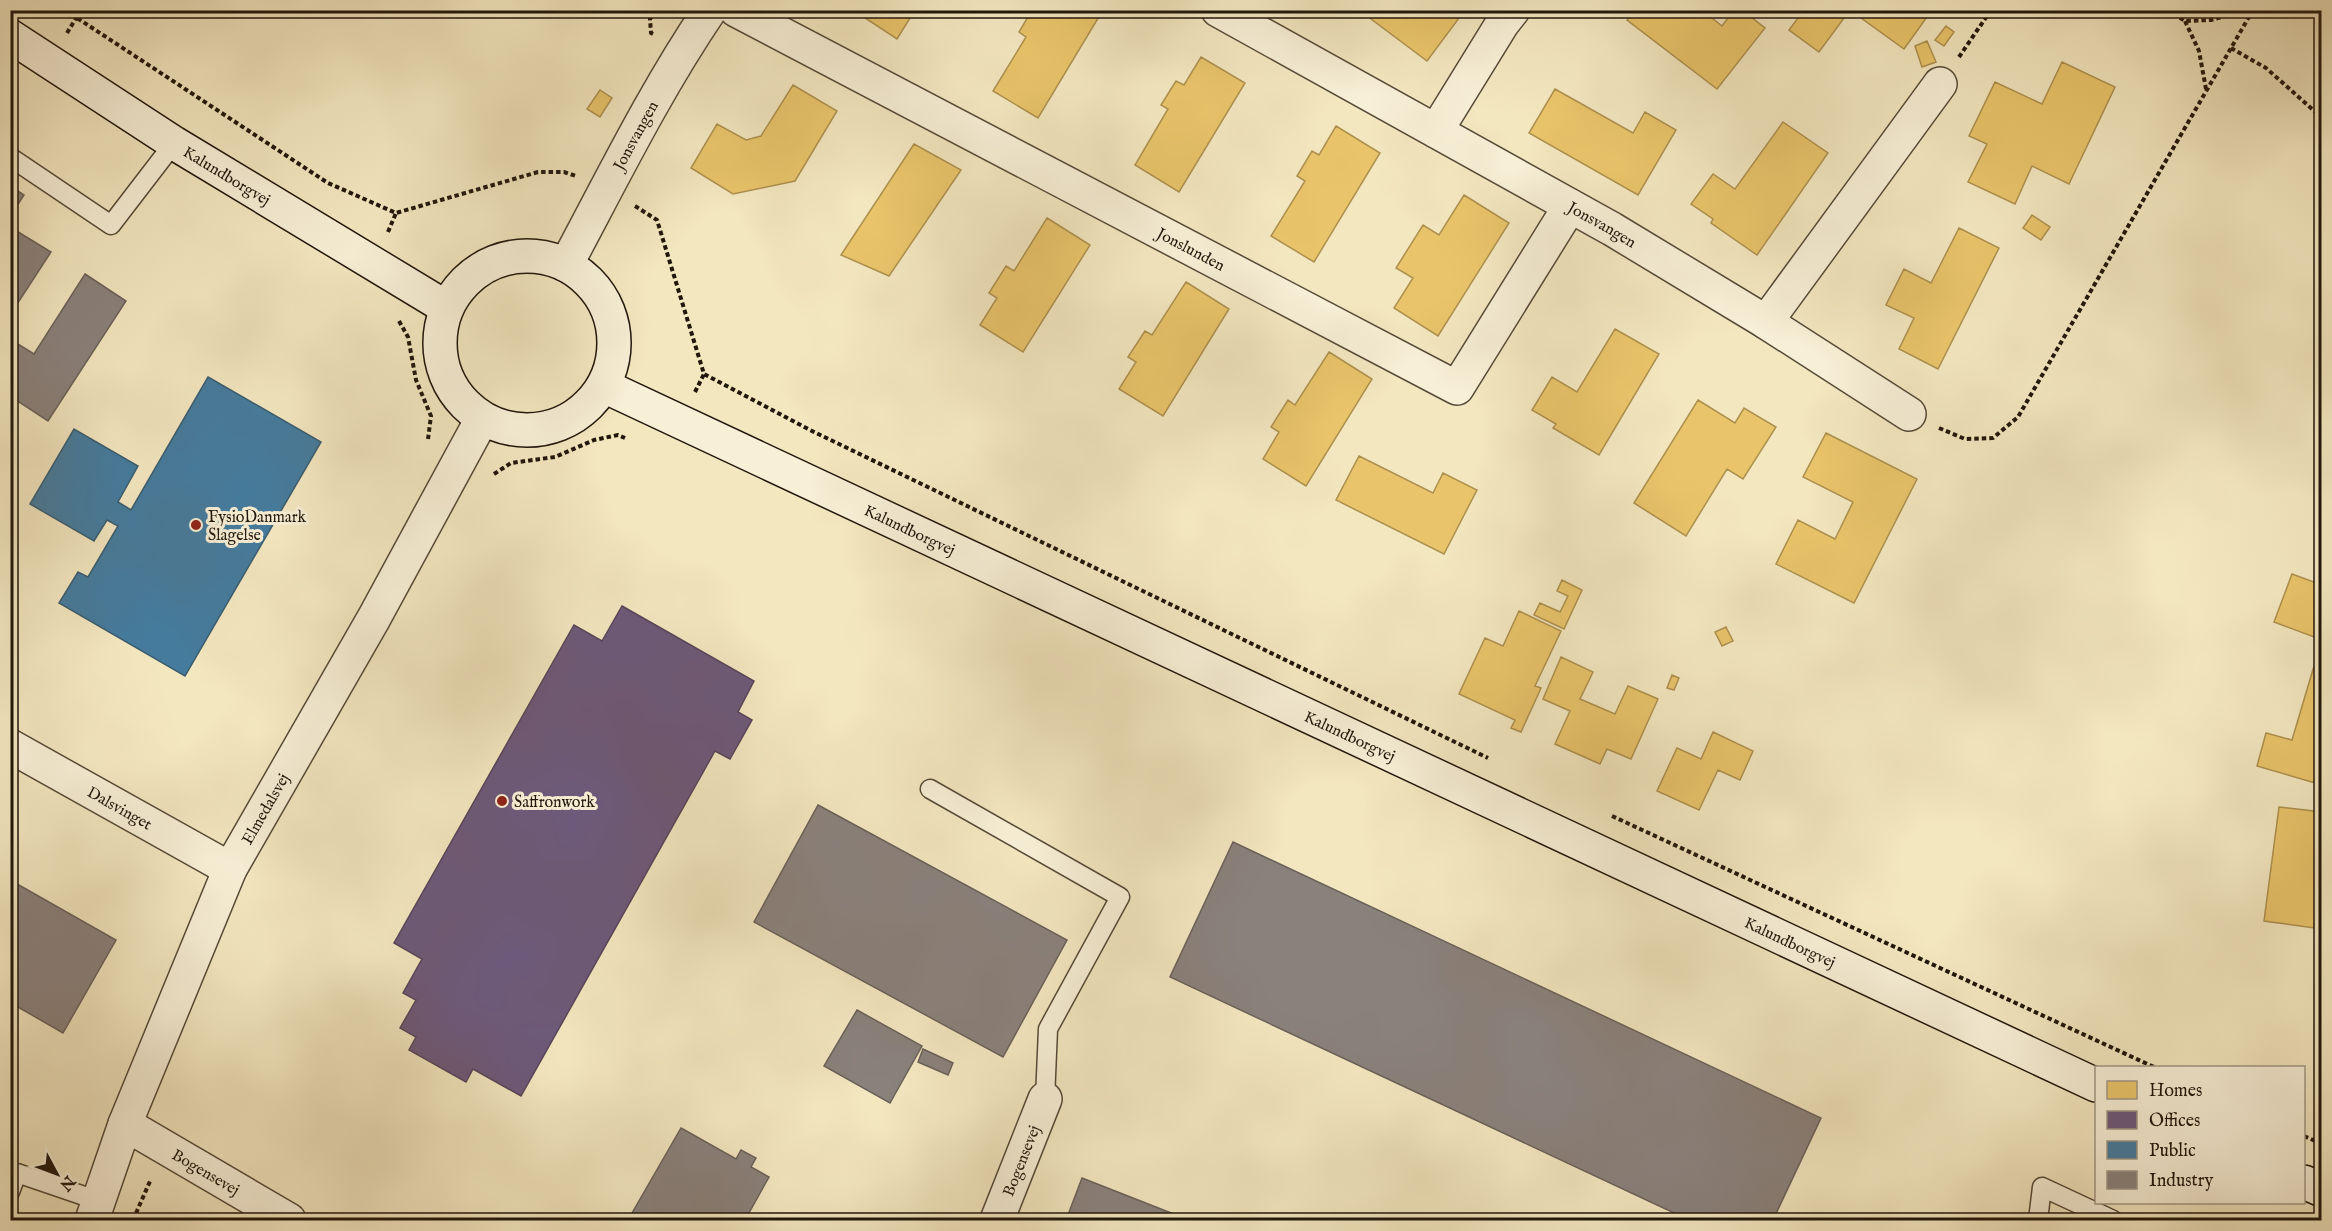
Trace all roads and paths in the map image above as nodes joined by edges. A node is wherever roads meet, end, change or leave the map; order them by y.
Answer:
1 (65, 10) edge
2 (710, 10) edge
3 (736, 10) edge
4 (1218, 10) edge
5 (1513, 10) edge
6 (1991, 10) edge
7 (2167, 10) edge
8 (2246, 10) edge
9 (2253, 10) edge
10 (2185, 21) junction
11 (10, 36) edge
12 (2231, 48) junction
13 (1940, 84) joint
14 (2206, 91) junction
15 (2322, 118) edge
16 (1436, 131) junction
17 (174, 144) junction
18 (10, 157) edge
19 (606, 186) junction
20 (1570, 206) junction
21 (567, 265) junction
22 (447, 308) junction
23 (1766, 322) junction
24 (604, 386) junction
25 (1909, 414) joint
26 (483, 419) junction
27 (10, 747) edge
28 (1496, 762) dead end
29 (930, 789) dead end
30 (1604, 812) dead end
31 (230, 870) junction
32 (2152, 1066) edge
33 (2095, 1084) edge
34 (1045, 1099) joint
35 (125, 1124) junction
36 (2305, 1136) edge
37 (2322, 1144) edge
38 (164, 1148) junction
39 (14, 1169) edge
40 (2305, 1182) edge
41 (2322, 1190) edge
42 (10, 1192) edge
43 (95, 1210) edge
44 (133, 1221) edge
45 (289, 1221) edge
46 (997, 1221) edge
47 (2038, 1221) edge
48 (2113, 1221) edge

1 - 19 path
2 - 19 street, Jonsvangen
3 - 20 street, Jonslunden
4 - 16 street, Jonsvangen
5 - 16 street
6 - 13 path
7 - 10 path
8 - 10 path
9 - 12 path
10 - 14 path
11 - 17 street, Kalundborgvej
12 - 14 path
12 - 15 path
13 - 23 street
14 - 25 path
16 - 20 street, Jonsvangen
17 - 18 lane
17 - 22 street, Kalundborgvej
19 - 21 street, Jonsvangen
19 - 28 path
20 - 23 street, Jonsvangen
21 - 22 street
21 - 24 street
22 - 26 street
23 - 25 street, Jonsvangen
24 - 26 street
24 - 33 street, Kalundborgvej
26 - 31 street, Elmedalsvej
27 - 31 street, Dalsvinget
29 - 34 lane
30 - 32 path
31 - 35 street, Elmedalsvej
34 - 46 street, Bogensevej
35 - 38 street, Bogensevej
35 - 43 street, Elmedalsvej
36 - 37 path
38 - 44 path
38 - 45 street, Bogensevej
39 - 42 lane
39 - 43 lane
40 - 41 street
47 - 48 lane

